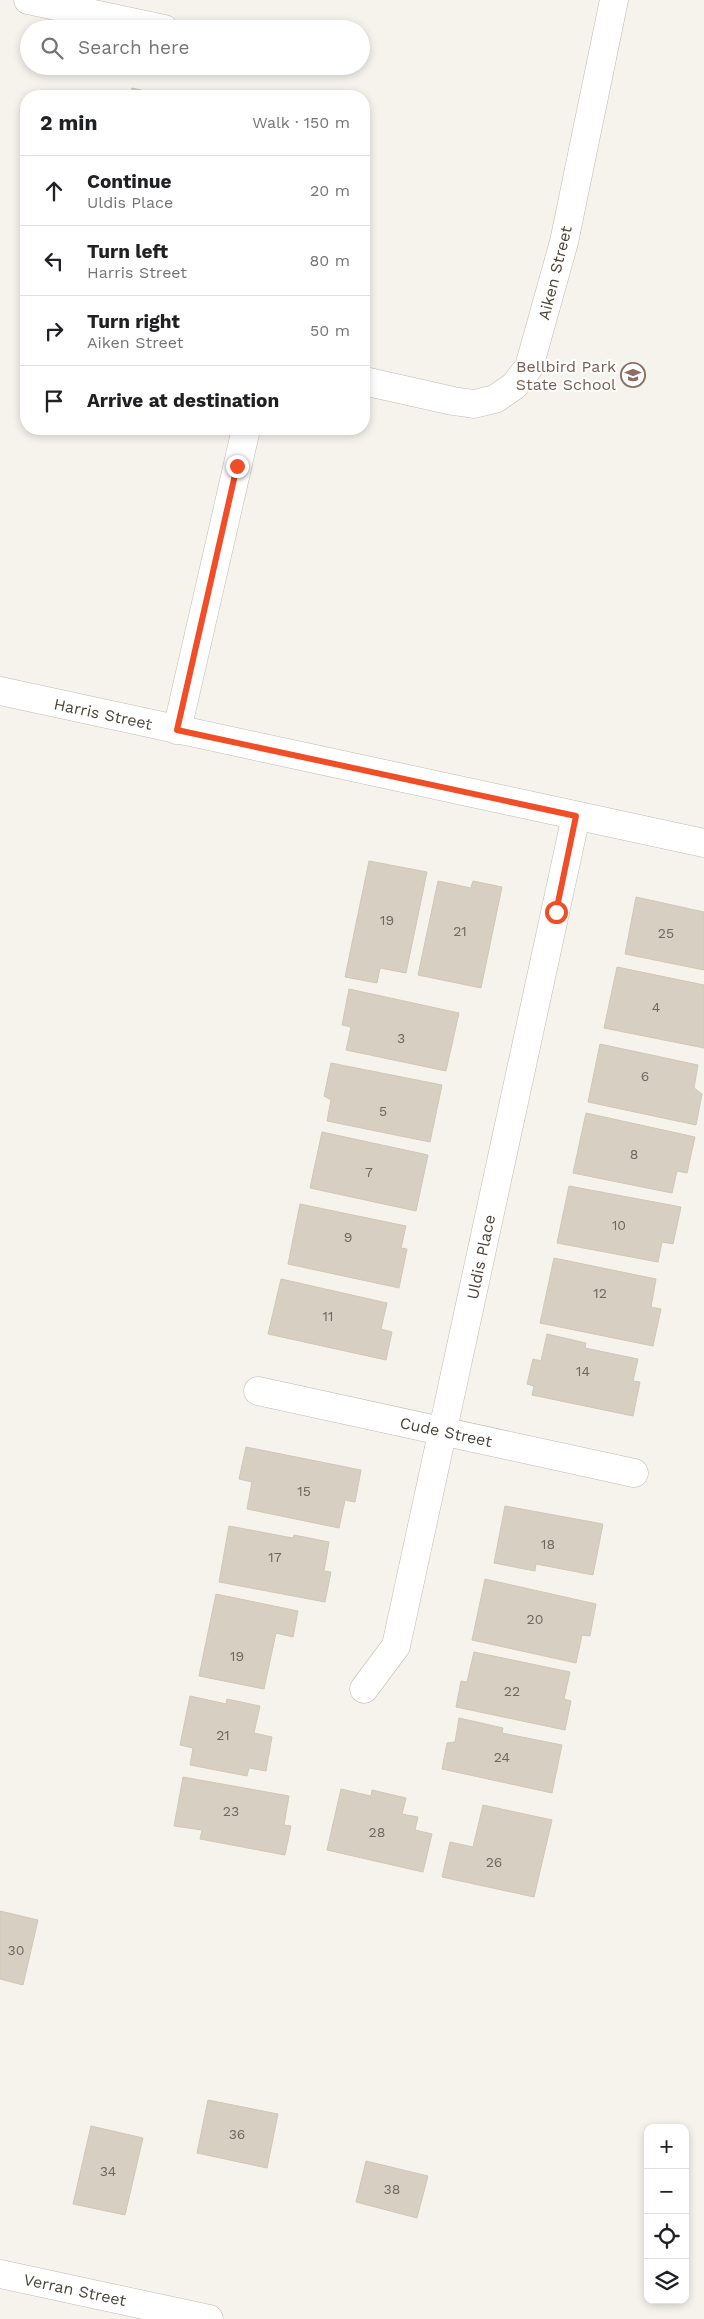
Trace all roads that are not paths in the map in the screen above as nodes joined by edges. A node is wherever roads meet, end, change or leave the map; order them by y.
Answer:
1 (28, 0) edge
2 (614, 0) edge
3 (122, 20) edge
4 (370, 382) edge
5 (245, 435) edge
6 (0, 691) edge
7 (177, 730) junction
8 (576, 816) junction
9 (704, 843) edge
10 (258, 1391) dead end
11 (443, 1432) junction
12 (634, 1473) dead end
13 (364, 1689) dead end
14 (0, 2274) edge
15 (209, 2319) edge

1 - 3 street
2 - 4 street, Aiken Street
5 - 7 street
6 - 7 street, Harris Street
7 - 8 street, Harris Street
8 - 9 street, Harris Street
8 - 11 street, Uldis Place
10 - 11 street, Cude Street
11 - 12 street, Cude Street
11 - 13 street, Uldis Place
14 - 15 street, Verran Street

